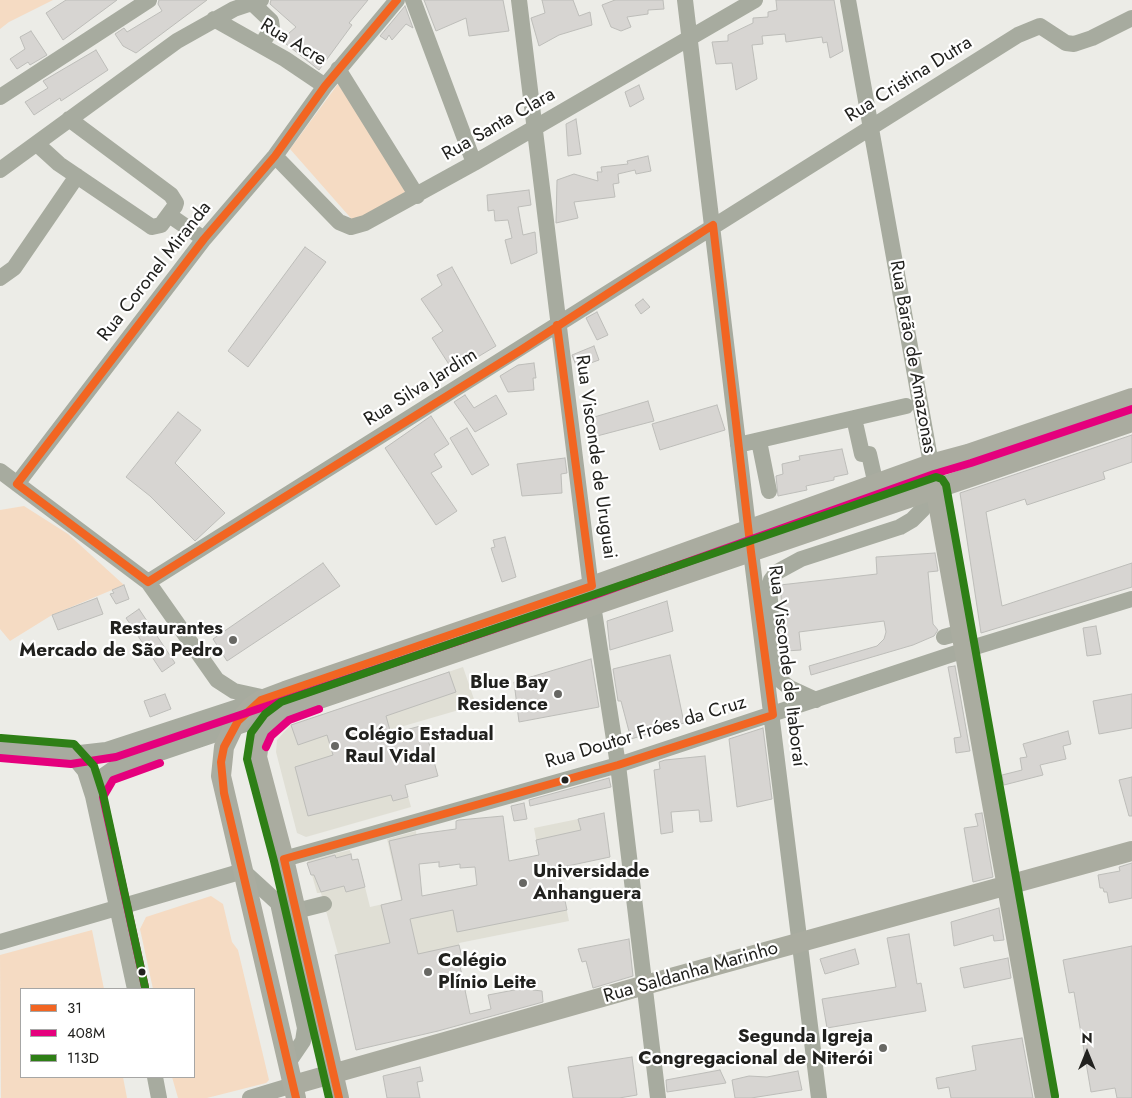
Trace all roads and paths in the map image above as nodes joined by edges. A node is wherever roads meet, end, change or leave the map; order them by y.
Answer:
1 (149, 0) edge
2 (397, 0) edge
3 (413, 0) edge
4 (518, 0) edge
5 (685, 0) edge
6 (755, 0) edge
7 (848, 0) edge
8 (257, 2) edge
9 (227, 5) edge
10 (1132, 18) edge
11 (214, 19) junction
12 (691, 36) junction
13 (261, 45) junction
14 (338, 69) junction
15 (325, 86) junction
16 (0, 96) edge
17 (69, 119) junction
18 (535, 127) junction
19 (871, 127) junction
20 (37, 144) junction
21 (275, 156) junction
22 (474, 164) junction
23 (0, 170) edge
24 (77, 176) junction
25 (417, 196) junction
26 (169, 215) junction
27 (713, 225) junction
28 (204, 239) junction
29 (0, 278) edge
30 (557, 325) junction
31 (1132, 398) edge
32 (906, 406) dead end
33 (854, 418) junction
34 (1132, 422) edge
35 (759, 441) junction
36 (738, 445) junction
37 (931, 464) junction
38 (0, 471) edge
39 (17, 484) junction
40 (876, 485) junction
41 (936, 487) junction
42 (769, 491) dead end
43 (749, 531) junction
44 (751, 552) junction
45 (148, 582) junction
46 (592, 596) junction
47 (1132, 599) edge
48 (957, 640) junction
49 (263, 699) junction
50 (816, 700) junction
51 (284, 711) junction
52 (773, 715) junction
53 (233, 728) junction
54 (0, 748) edge
55 (71, 754) junction
56 (618, 765) junction
57 (93, 796) junction
58 (1132, 851) edge
59 (284, 859) junction
60 (243, 871) junction
61 (1007, 887) junction
62 (324, 904) dead end
63 (117, 908) junction
64 (296, 911) junction
65 (0, 942) edge
66 (799, 943) junction
67 (645, 985) junction
68 (135, 988) edge
69 (288, 1063) junction
70 (155, 1078) edge
71 (336, 1091) edge
72 (295, 1092) edge
73 (159, 1098) edge
74 (250, 1098) edge
75 (658, 1098) edge
76 (819, 1098) edge
77 (1045, 1098) edge

1 - 16 street
2 - 14 street, Rua Coronel Miranda
3 - 22 street
4 - 18 street, Rua Visconde de Uruguai
5 - 12 street, Rua Visconde de Itaboraí
6 - 12 street, Rua Santa Clara
7 - 19 street, Rua Barão de Amazonas
8 - 9 street
8 - 13 street
9 - 11 street
10 - 19 street, Rua Cristina Dutra
11 - 13 street, Rua Acre
11 - 17 street
12 - 18 street, Rua Santa Clara
12 - 27 street, Rua Visconde de Itaboraí
13 - 15 street, Rua Acre
14 - 15 street, Rua Coronel Miranda
14 - 25 street
15 - 21 street, Rua Coronel Miranda
17 - 20 street
17 - 26 street
18 - 22 street, Rua Santa Clara
18 - 30 street, Rua Visconde de Uruguai
19 - 27 street, Rua Cristina Dutra
19 - 37 street, Rua Barão de Amazonas
20 - 23 street
20 - 24 street
21 - 25 street, Rua Santa Clara
21 - 28 street, Rua Coronel Miranda
22 - 25 street, Rua Santa Clara
24 - 26 street
24 - 29 street
26 - 28 street
27 - 30 street, Rua Silva Jardim
27 - 36 street, Rua Visconde de Itaboraí
28 - 39 street, Rua Coronel Miranda
30 - 45 street, Rua Silva Jardim
30 - 46 street, Rua Visconde de Uruguai
31 - 37 main road
32 - 33 street
33 - 35 street
33 - 40 street
34 - 41 main road
35 - 36 street
35 - 42 street
36 - 43 street, Rua Visconde de Itaboraí
37 - 40 main road
37 - 41 main road, Rua Barão de Amazonas
38 - 39 street
39 - 45 street
40 - 43 main road
41 - 44 main road
41 - 48 main road, Rua Barão de Amazonas
41 - 50 street
43 - 44 street, Rua Visconde de Itaboraí
43 - 46 main road
44 - 46 main road
44 - 52 street, Rua Visconde de Itaboraí
45 - 49 street
46 - 49 main road
46 - 51 main road
46 - 56 street, Rua Visconde de Uruguai
47 - 48 street, Rua Doutor Fróes da Cruz
48 - 50 street, Rua Doutor Fróes da Cruz
48 - 61 main road, Rua Barão de Amazonas
49 - 53 main road
49 - 55 street
50 - 52 street, Rua Doutor Fróes da Cruz
51 - 53 street
51 - 59 main road
52 - 56 street, Rua Doutor Fróes da Cruz
52 - 66 street, Rua Visconde de Itaboraí
53 - 57 street
53 - 60 main road
54 - 55 street
55 - 57 street
56 - 59 street, Rua Doutor Fróes da Cruz
56 - 67 street, Rua Visconde de Uruguai
57 - 63 street
58 - 61 main road, Rua Saldanha Marinho
59 - 64 main road
60 - 63 street
60 - 69 main road
60 - 69 street
61 - 66 main road, Rua Saldanha Marinho
61 - 77 main road, Rua Barão de Amazonas
62 - 64 street
63 - 65 street
63 - 68 street
64 - 71 main road
66 - 67 main road, Rua Saldanha Marinho
66 - 76 street, Rua Visconde de Itaboraí
67 - 71 main road, Rua Saldanha Marinho
67 - 75 street, Rua Visconde de Uruguai
69 - 72 main road
70 - 73 street
71 - 72 main road, Rua Saldanha Marinho
72 - 74 street, Rua Saldanha Marinho

